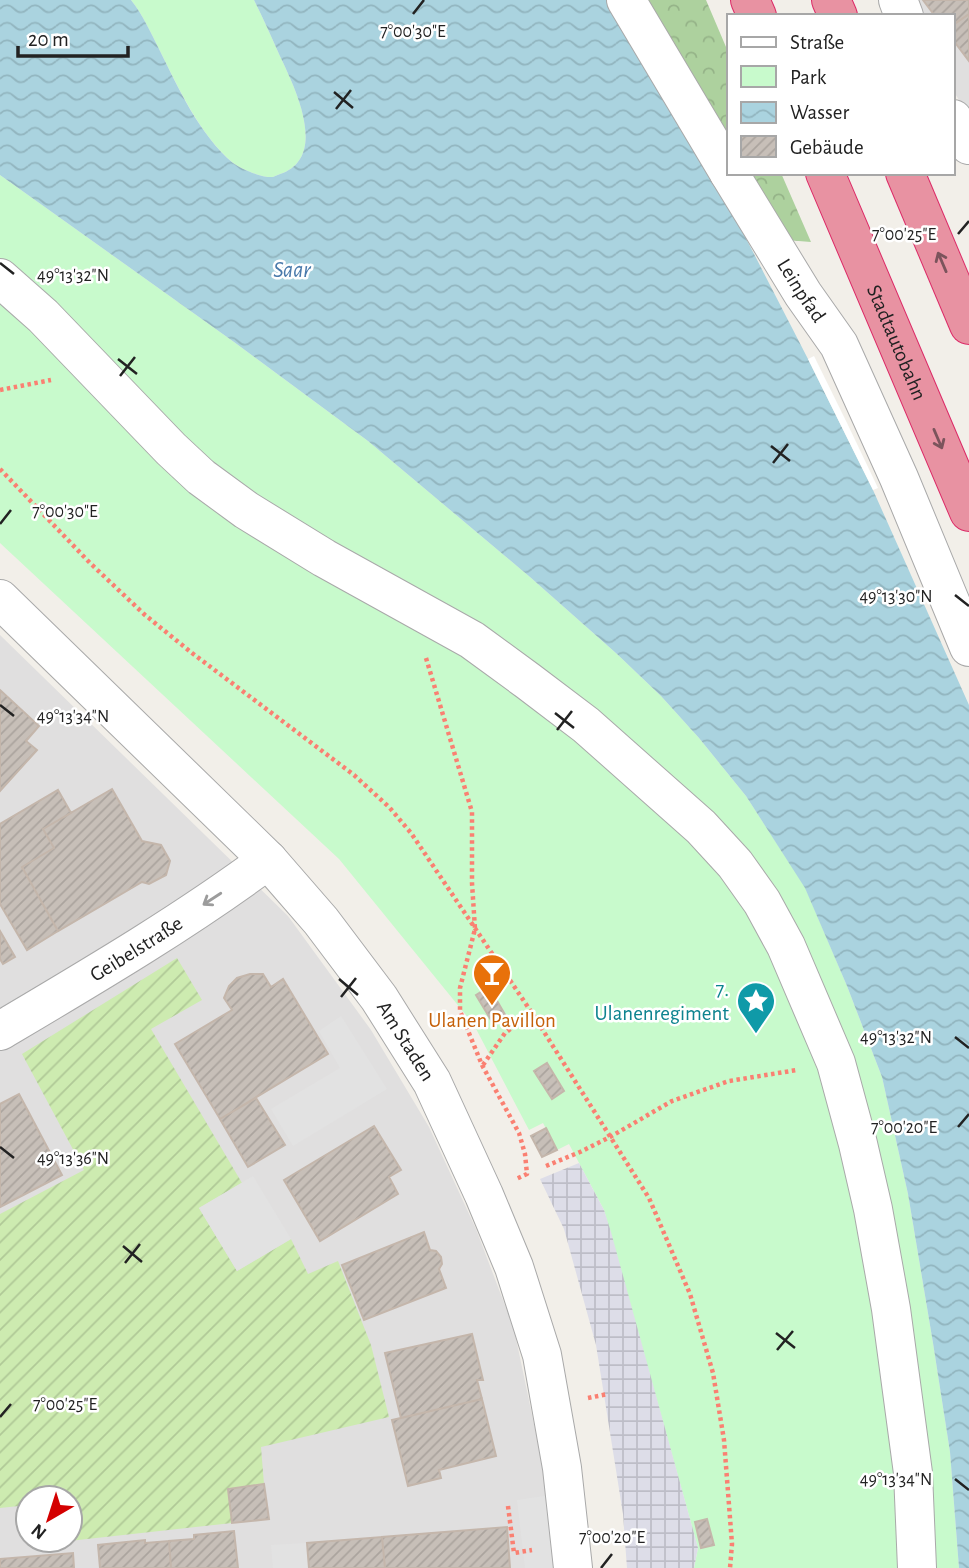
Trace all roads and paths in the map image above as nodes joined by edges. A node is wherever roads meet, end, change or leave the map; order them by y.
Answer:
1 (626, 0) edge
2 (955, 122) edge
3 (969, 145) edge
4 (727, 170) edge
5 (730, 175) edge
6 (826, 175) edge
7 (906, 175) edge
8 (0, 278) edge
9 (969, 324) edge
10 (0, 469) edge
11 (969, 512) edge
12 (0, 599) edge
13 (411, 607) junction
14 (969, 647) edge
15 (268, 860) junction
16 (475, 929) junction
17 (532, 1013) junction
18 (0, 1031) edge
19 (836, 1063) junction
20 (482, 1065) junction
21 (610, 1137) junction
22 (546, 1166) dead end
23 (527, 1174) dead end
24 (508, 1506) dead end
25 (522, 1552) dead end
26 (573, 1568) edge
27 (730, 1568) edge
28 (917, 1568) edge

1 - 4 street, Leinpfad
2 - 3 street
5 - 14 street, Leinpfad
6 -> 11 highway, Stadtautobahn
9 -> 7 highway
8 - 13 street
10 - 16 path
12 - 15 street, Am Staden
13 - 16 path
13 - 19 street
15 -> 18 street, Geibelstraße
15 - 26 street, Am Staden
16 - 17 path
16 - 20 path
17 - 20 path
17 - 21 path
19 - 21 path
19 - 28 street
20 - 23 path
21 - 22 path
21 - 27 path
24 - 25 path

